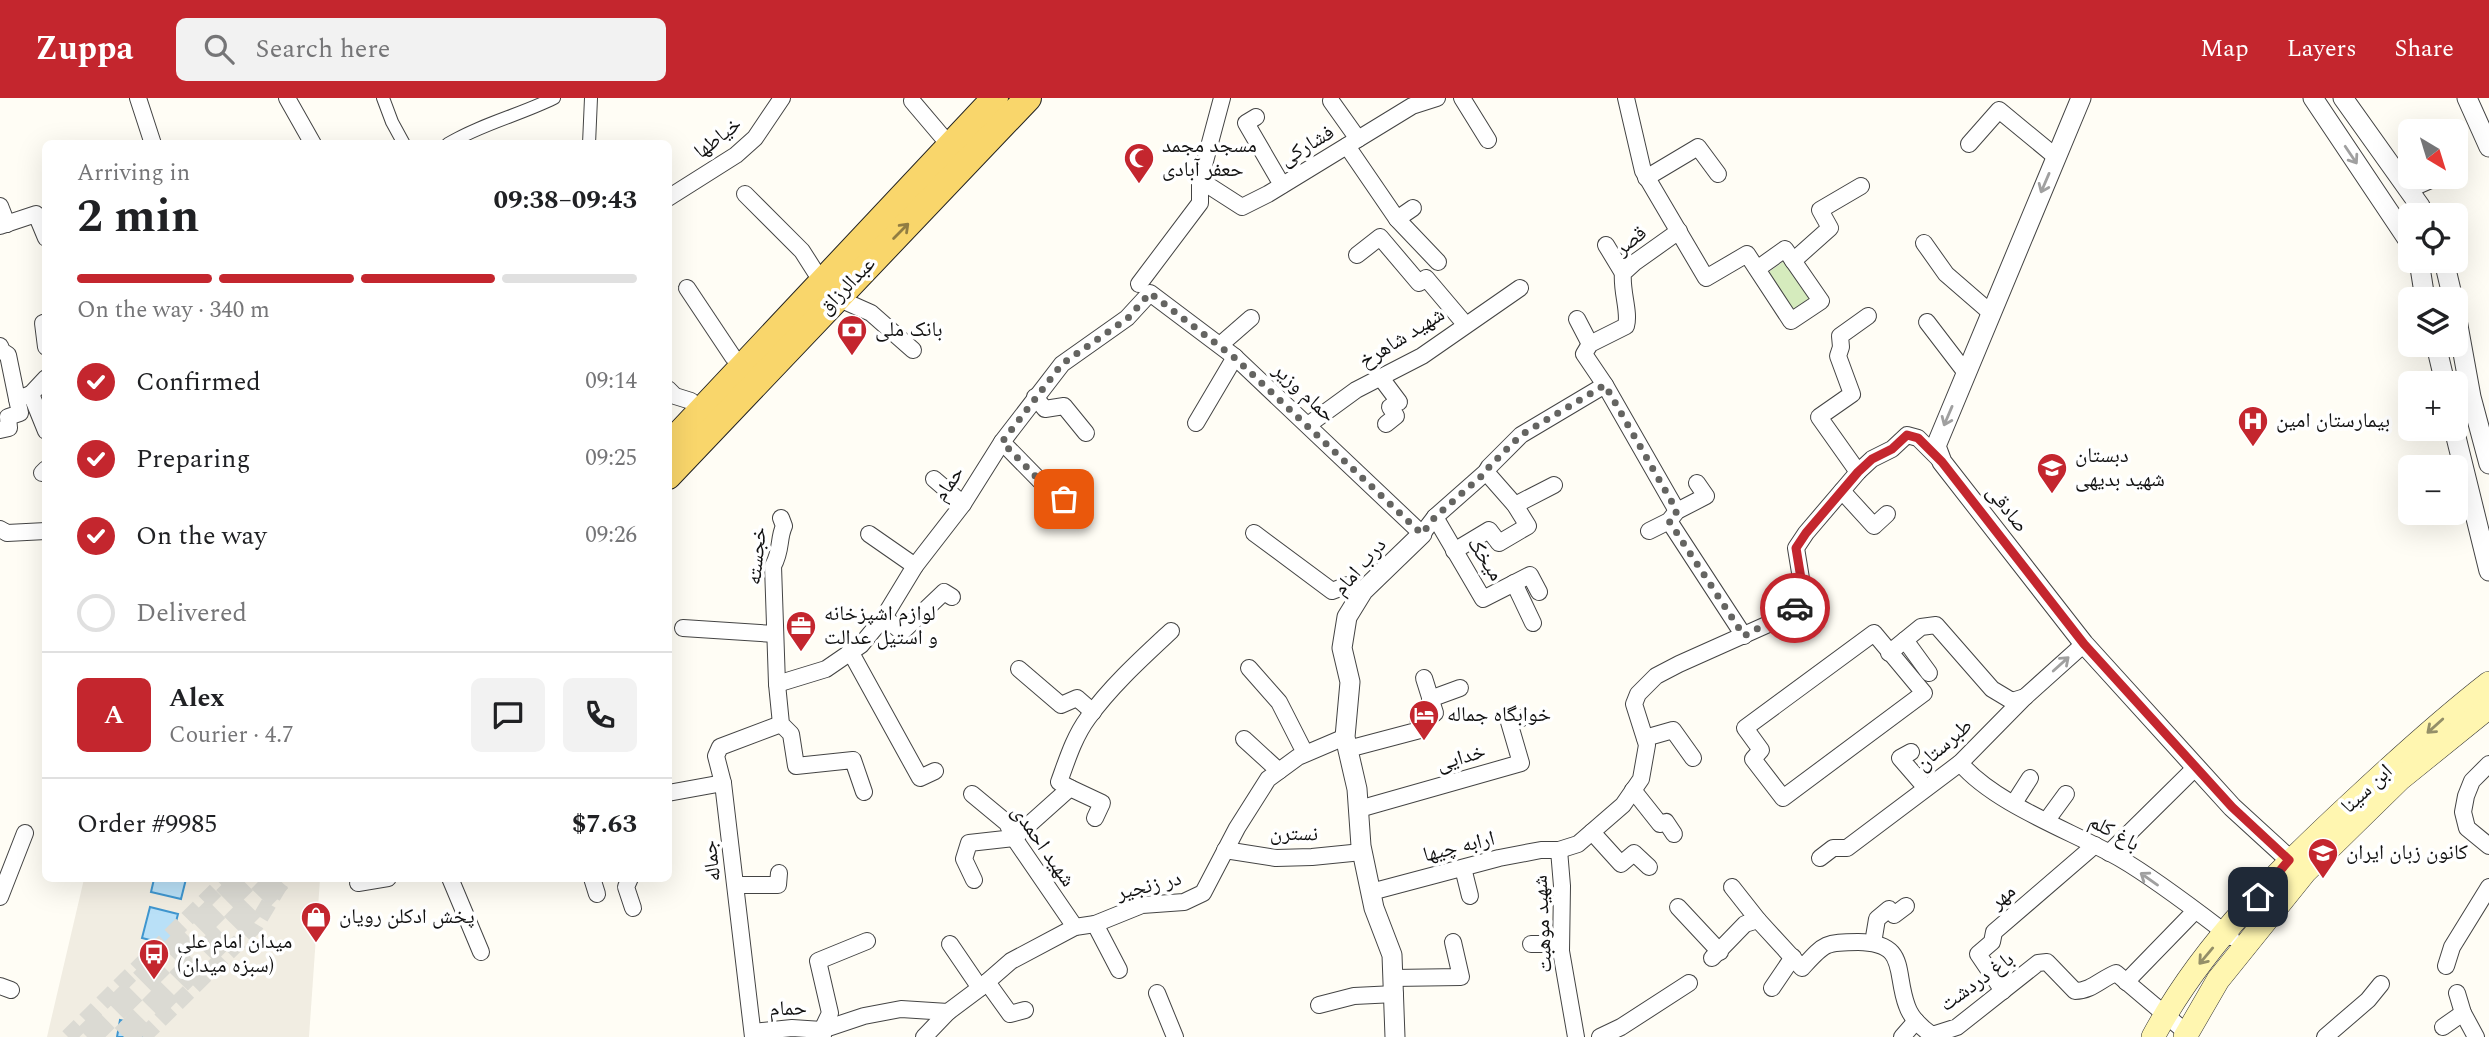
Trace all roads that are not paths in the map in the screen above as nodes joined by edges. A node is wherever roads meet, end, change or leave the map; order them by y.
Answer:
1 (138, 98) edge
2 (287, 98) edge
3 (383, 98) edge
4 (554, 98) edge
5 (592, 98) edge
6 (782, 98) edge
7 (995, 98) edge
8 (1028, 98) edge
9 (1222, 98) edge
10 (1437, 98) edge
11 (1626, 98) edge
12 (2081, 98) edge
13 (2313, 98) edge
14 (2343, 98) edge
15 (2467, 98) edge
16 (1465, 99) edge
17 (912, 101) dead end
18 (1331, 101) dead end
19 (1256, 117) dead end
20 (152, 140) edge
21 (311, 140) edge
22 (402, 140) edge
23 (454, 140) edge
24 (589, 140) edge
25 (1488, 140) dead end
26 (1353, 143) junction
27 (1969, 144) dead end
28 (951, 147) junction
29 (2489, 147) edge
30 (2056, 157) junction
31 (1718, 174) dead end
32 (1646, 178) junction
33 (1200, 180) junction
34 (1282, 186) junction
35 (1861, 186) dead end
36 (2408, 190) joint
37 (745, 194) dead end
38 (672, 195) edge
39 (2416, 203) edge
40 (0, 206) edge
41 (1413, 208) dead end
42 (1397, 219) junction
43 (3, 225) edge
44 (2398, 225) edge
45 (42, 228) edge
46 (1679, 231) junction
47 (1924, 243) dead end
48 (1606, 245) dead end
49 (1357, 255) dead end
50 (1793, 261) junction
51 (1438, 262) dead end
52 (1757, 269) junction
53 (1623, 273) junction
54 (838, 279) junction
55 (687, 288) dead end
56 (1145, 288) junction
57 (1520, 288) dead end
58 (1991, 313) junction
59 (1868, 316) dead end
60 (1251, 318) dead end
61 (1577, 319) dead end
62 (1927, 322) dead end
63 (1465, 324) junction
64 (1590, 344) junction
65 (1220, 345) junction
66 (0, 346) edge
67 (913, 350) dead end
68 (733, 357) junction
69 (2463, 357) edge
70 (1235, 358) junction
71 (1966, 373) junction
72 (1381, 378) junction
73 (42, 381) edge
74 (1605, 385) junction
75 (680, 395) edge
76 (24, 397) junction
77 (1035, 397) junction
78 (672, 415) edge
79 (1196, 424) dead end
80 (1386, 424) dead end
81 (42, 425) edge
82 (1308, 425) junction
83 (0, 430) edge
84 (2480, 431) junction
85 (2468, 432) edge
86 (1086, 433) dead end
87 (2457, 441) edge
88 (672, 442) edge
89 (1002, 442) junction
90 (1942, 462) junction
91 (2489, 464) edge
92 (672, 471) edge
93 (1486, 472) junction
94 (1858, 472) junction
95 (934, 479) dead end
96 (1697, 483) dead end
97 (1554, 485) dead end
98 (1842, 491) junction
99 (672, 494) edge
100 (1064, 499) dead end
101 (963, 504) junction
102 (1515, 505) junction
103 (1887, 514) dead end
104 (1673, 516) junction
105 (1435, 517) junction
106 (781, 518) dead end
107 (42, 531) edge
108 (1648, 531) dead end
109 (1254, 533) dead end
110 (869, 534) dead end
111 (1422, 534) junction
112 (2, 535) edge
113 (1454, 551) junction
114 (915, 566) junction
115 (2489, 571) edge
116 (1514, 583) junction
117 (1363, 592) junction
118 (1539, 592) dead end
119 (952, 597) dead end
120 (884, 617) junction
121 (1533, 623) dead end
122 (683, 628) dead end
123 (1171, 632) dead end
124 (775, 634) junction
125 (1744, 636) junction
126 (1905, 640) junction
127 (2084, 644) junction
128 (850, 651) junction
129 (1889, 653) junction
130 (1249, 668) dead end
131 (1019, 669) dead end
132 (1929, 673) dead end
133 (1424, 678) dead end
134 (2489, 683) edge
135 (777, 684) junction
136 (1460, 688) dead end
137 (2025, 696) junction
138 (1430, 699) junction
139 (2489, 707) edge
140 (1093, 712) junction
141 (1522, 718) dead end
142 (781, 724) junction
143 (1244, 738) dead end
144 (1645, 738) junction
145 (1346, 743) junction
146 (1911, 752) dead end
147 (1305, 753) junction
148 (1693, 758) dead end
149 (1959, 763) junction
150 (2489, 764) edge
151 (2196, 767) junction
152 (935, 771) dead end
153 (1279, 771) junction
154 (2031, 778) dead end
155 (723, 783) junction
156 (1070, 788) junction
157 (1926, 788) junction
158 (1633, 790) junction
159 (672, 792) edge
160 (864, 792) dead end
161 (972, 794) dead end
162 (2066, 794) dead end
163 (2014, 803) junction
164 (1359, 809) junction
165 (1095, 818) dead end
166 (2047, 820) junction
167 (1592, 832) junction
168 (25, 833) dead end
169 (1674, 834) dead end
170 (1014, 838) junction
171 (2095, 845) junction
172 (2489, 846) edge
173 (1226, 850) junction
174 (1559, 850) junction
175 (1362, 852) junction
176 (2109, 853) junction
177 (1819, 858) dead end
178 (6, 861) edge
179 (2297, 866) junction
180 (1649, 867) dead end
181 (1463, 868) junction
182 (779, 873) dead end
183 (974, 880) dead end
184 (364, 882) edge
185 (452, 882) edge
186 (628, 882) edge
187 (358, 883) dead end
188 (736, 885) junction
189 (1732, 887) dead end
190 (2489, 887) edge
191 (1371, 892) junction
192 (1470, 896) dead end
193 (0, 897) edge
194 (1906, 906) dead end
195 (1678, 907) dead end
196 (633, 908) dead end
197 (2195, 911) junction
198 (1758, 920) junction
199 (1095, 924) junction
200 (1074, 927) junction
201 (2226, 933) junction
202 (867, 941) dead end
203 (1453, 942) dead end
204 (1873, 943) junction
205 (950, 944) dead end
206 (1531, 944) dead end
207 (1561, 944) junction
208 (2245, 947) junction
209 (481, 952) dead end
210 (1793, 957) junction
211 (2446, 966) dead end
212 (1119, 970) dead end
213 (2126, 982) junction
214 (1689, 983) dead end
215 (2381, 984) dead end
216 (984, 985) junction
217 (1394, 986) junction
218 (1772, 988) dead end
219 (2003, 991) junction
220 (1157, 993) dead end
221 (2457, 993) dead end
222 (1319, 1005) dead end
223 (1025, 1010) dead end
224 (948, 1012) junction
225 (2463, 1013) junction
226 (1919, 1024) junction
227 (2443, 1027) dead end
228 (2157, 1031) edge
229 (1625, 1032) edge
230 (823, 1033) edge
231 (753, 1034) edge
232 (2186, 1035) edge
233 (2328, 1035) edge
234 (1571, 1036) edge
235 (924, 1037) edge
236 (1175, 1037) edge
237 (1395, 1037) edge
238 (1600, 1037) edge
239 (1902, 1037) edge
240 (2347, 1037) edge
241 (2476, 1037) edge

1 - 20 street
2 - 21 street
3 - 22 street
4 - 23 street
5 - 24 street
6 - 38 street, خیاطها
7 - 28 main road, عبدالرزاق
54 -> 8 main road, عبدالرزاق
9 - 33 street, حمام
10 - 26 street, فشارکی
11 - 32 street, قصر
12 - 30 street
13 -> 44 street
14 - 36 street
15 - 29 street
16 - 25 street
17 - 28 street
18 - 26 street
19 - 34 street
26 - 34 street, فشارکی
26 - 42 street
27 - 30 street
28 - 54 main road, عبدالرزاق
30 -> 58 street
31 - 32 street
32 - 46 street, قصر
33 - 34 street, فشارکی
33 - 56 street, حمام
35 - 50 street
36 - 39 street
37 - 54 street
40 - 43 street
41 - 42 street
42 - 51 street
43 - 45 street
46 - 52 street, قصر
46 - 53 street, قصر
47 - 58 street
48 - 53 street
49 - 63 street
50 - 52 street
50 - 52 street
53 - 64 street, قصر
54 - 67 street
54 - 68 main road
54 - 88 main road, عبدالرزاق
54 - 92 main road, عبدالرزاق
54 - 99 main road
55 - 68 street
56 - 65 street, حمام وزیر
56 - 77 street, حمام
57 - 63 street, شهید شاهرخ
58 - 71 street
59 - 94 street
60 - 65 street
61 - 64 street
62 - 71 street
63 - 72 street, شهید شاهرخ
64 - 74 street
65 - 70 street, حمام وزیر
66 - 76 street
68 - 75 main road
69 - 84 street
70 - 79 street
70 - 82 street, حمام وزیر
71 -> 90 street
72 - 80 street
72 - 82 street, شهید شاهرخ
73 - 76 street
74 - 93 street, درب امام
74 - 104 street
75 - 78 main road
76 - 81 street
76 - 83 street
77 - 86 street
77 - 89 street, حمام
82 - 111 street, حمام وزیر
84 - 85 street
84 - 91 street
87 - 115 street
89 - 100 street
89 - 101 street, حمام
90 - 94 street
90 - 127 street, صادقی
93 - 102 street
93 - 105 street, درب امام
94 - 98 street
95 - 101 street
96 - 104 street
97 - 102 street
98 - 103 street
98 - 125 street
101 - 114 street, حمام
102 - 113 street
104 - 108 street
104 - 125 street
105 - 111 street, درب امام
105 - 113 street, میخک
106 - 124 street, خجسته
107 - 112 street
109 - 117 street
110 - 114 street
111 - 117 street, درب امام
113 - 116 street, میخک
114 - 120 street, حمام
116 - 118 street, میخک
116 - 121 street
117 - 145 street, درب امام
119 - 120 street
120 - 128 street, حمام
122 - 124 street
123 - 140 street
124 - 135 street, خجسته
125 - 144 street
126 - 129 street
126 - 132 street
126 - 137 street
137 -> 127 street, طبرستان
127 - 151 street, صادقی
128 - 135 street, حمام
128 - 152 street
129 - 129 street
130 - 147 street
131 - 140 street
133 - 138 street
134 -> 179 main road, ابن سینا
135 - 142 street, خجسته
136 - 138 street
137 - 149 street, طبرستان
138 - 145 street, در زنجیر
139 - 179 main road, ابن سینا
140 - 156 street
141 - 164 street, خدایی
142 - 155 street, جماله
142 - 160 street, خجسته
143 - 153 street
144 - 148 street
144 - 158 street
145 - 147 street, در زنجیر
145 - 164 street, درب امام
146 - 157 street
147 - 153 street, در زنجیر
149 - 157 street, طبرستان
149 - 163 street, باغ کلم
150 - 172 street
151 - 176 street
151 - 179 street, صادقی
153 - 173 street, در زنجیر
154 - 163 street
155 - 159 street
155 - 188 street, جماله
156 - 165 street
156 - 170 street
157 - 177 street, طبرستان
158 - 167 street
158 - 169 street
161 - 170 street, شهید احمدی
162 - 166 street
163 - 166 street, باغ کلم
164 - 175 street, درب امام
166 - 171 street, باغ کلم
167 - 174 street
167 - 180 street
168 - 178 street
170 - 183 street
170 - 200 street, شهید احمدی
171 - 176 street, باغ کلم
171 - 219 street, مهر
173 - 175 street, نسترن
173 - 199 street, در زنجیر
174 - 181 street, ارابه چیها
174 - 207 street, شهید موهبت
175 - 191 street, درب امام
197 -> 176 street, باغ کلم
178 - 193 street
179 - 201 main road, ابن سینا
179 - 208 main road, ابن سینا
181 - 191 street, ارابه چیها
181 - 192 street
182 - 188 street
184 - 187 street
185 - 209 street
186 - 196 street
188 - 231 street, جماله
189 - 198 street
190 - 211 street
191 - 217 street, درب امام
194 - 204 street
195 - 198 street
197 - 201 street, باغ کلم
197 - 213 street
198 - 210 street
199 - 200 street, در زنجیر
199 - 212 street
200 - 216 street, در زنجیر
201 - 208 street, باغ کلم
201 -> 228 main road, ابن سینا
202 - 230 street
203 - 217 street
204 - 210 street
204 - 226 street
205 - 216 street
206 - 207 street
207 - 234 street, شهید موهبت
208 - 232 main road, ابن سینا
210 - 218 street
213 - 219 street, باغ دردشت
213 - 228 street
214 - 229 street
215 - 233 street
216 - 223 street
216 - 224 street, در زنجیر
217 - 222 street
217 - 237 street, درب امام
219 - 226 street, باغ دردشت
220 - 236 street
221 - 225 street
224 - 230 street, حمام
224 - 235 street, در زنجیر
225 - 227 street
225 - 241 street
226 - 239 street
228 - 232 street
229 - 238 street
230 - 231 street, حمام
233 - 240 street

